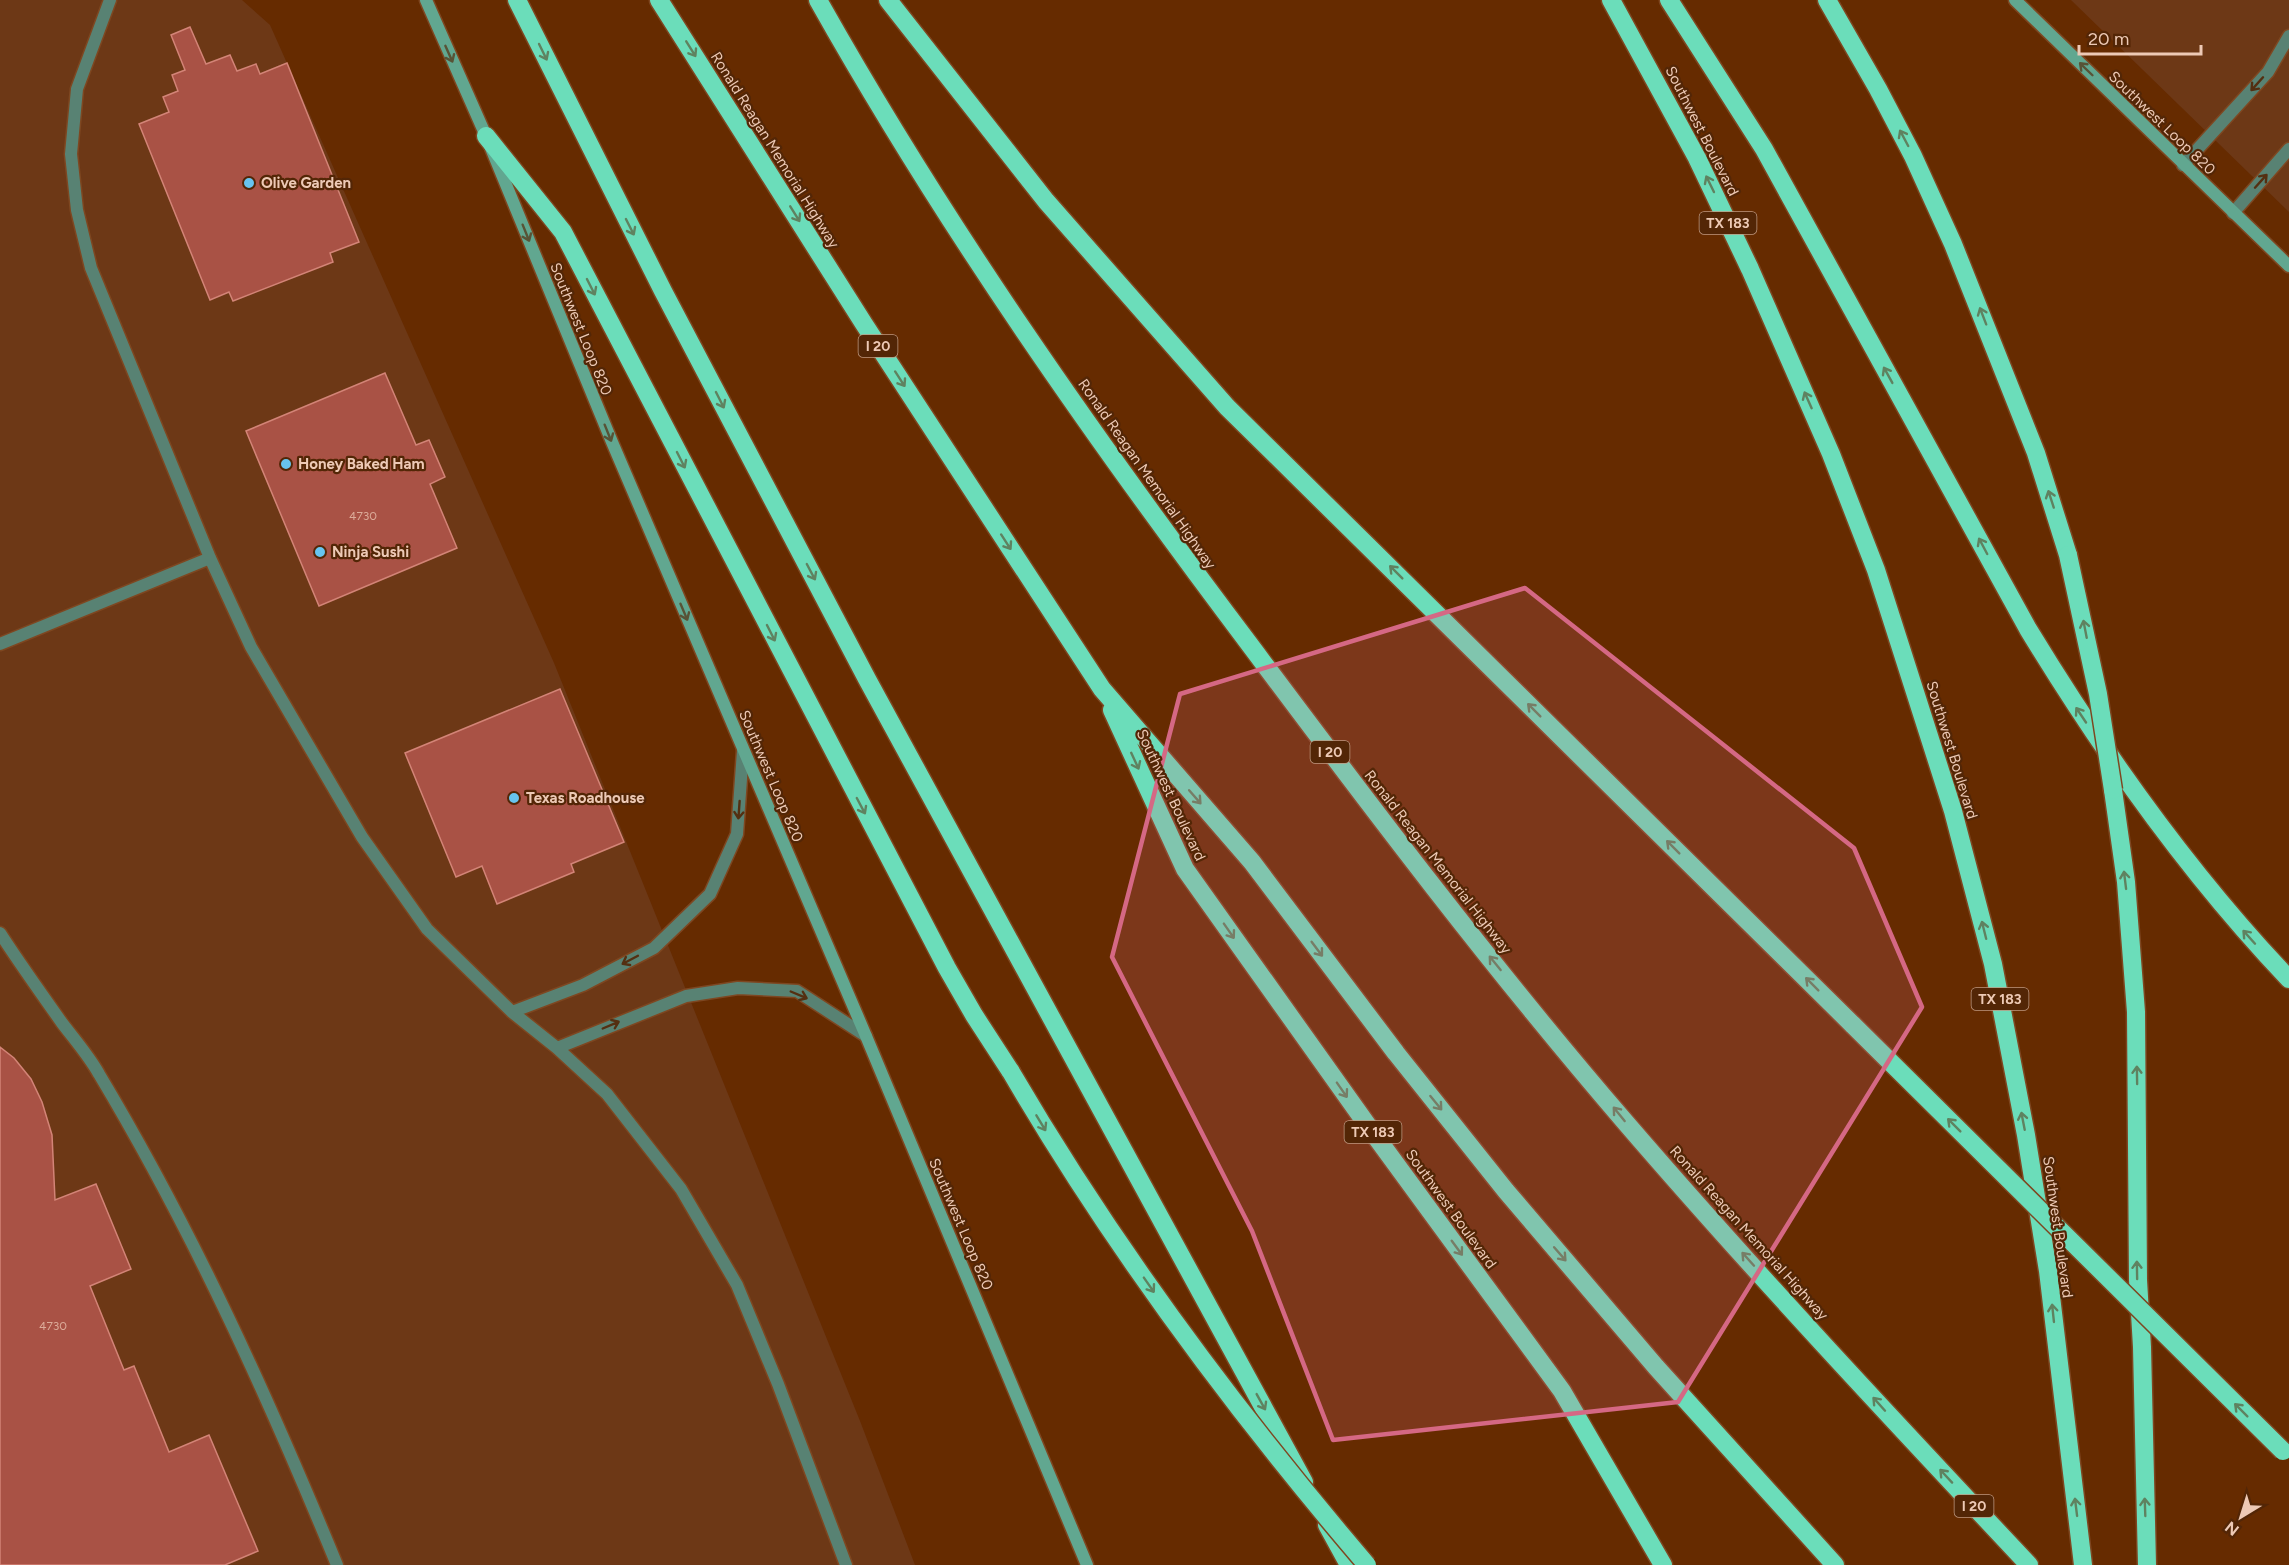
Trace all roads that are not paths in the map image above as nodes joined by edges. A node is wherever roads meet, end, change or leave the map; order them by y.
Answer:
1 (110, 0) edge
2 (426, 0) edge
3 (517, 0) edge
4 (659, 0) edge
5 (818, 0) edge
6 (888, 0) edge
7 (1611, 0) edge
8 (1669, 0) edge
9 (1827, 0) edge
10 (2014, 0) edge
11 (2289, 36) edge
12 (486, 136) junction
13 (2289, 149) edge
14 (2183, 165) junction
15 (2233, 213) junction
16 (2289, 266) edge
17 (210, 558) junction
18 (0, 644) edge
19 (1102, 689) junction
20 (743, 751) junction
21 (0, 933) edge
22 (2289, 979) edge
23 (512, 1012) junction
24 (866, 1036) junction
25 (557, 1048) junction
26 (2286, 1453) edge
27 (337, 1565) edge
28 (846, 1565) edge
29 (1087, 1565) edge
30 (1350, 1565) edge
31 (1367, 1565) edge
32 (1663, 1565) edge
33 (1835, 1565) edge
34 (2029, 1565) edge
35 (2083, 1565) edge
36 (2147, 1565) edge

1 - 17 lane
2 -> 12 main road, Southwest Loop 820
3 -> 30 highway
4 -> 19 highway, Ronald Reagan Memorial Highway / I 20
34 -> 5 highway, Ronald Reagan Memorial Highway / I 20
26 -> 6 highway, bridge
35 -> 7 highway, Southwest Boulevard / TX 183
22 -> 8 highway
36 -> 9 highway, bridge
14 -> 10 main road, Southwest Loop 820
11 -> 14 lane
12 -> 20 main road, Southwest Loop 820
12 -> 31 highway, bridge
15 -> 13 lane
14 - 15 main road, Southwest Loop 820
15 - 16 main road, Southwest Loop 820
17 - 18 lane
17 - 23 lane
19 -> 32 highway, Southwest Boulevard / TX 183
19 -> 33 highway, Ronald Reagan Memorial Highway / I 20
20 -> 23 lane
20 - 24 main road, Southwest Loop 820
21 - 27 lane
23 - 25 lane
25 -> 24 lane
24 - 29 main road, Southwest Loop 820
25 - 28 lane

